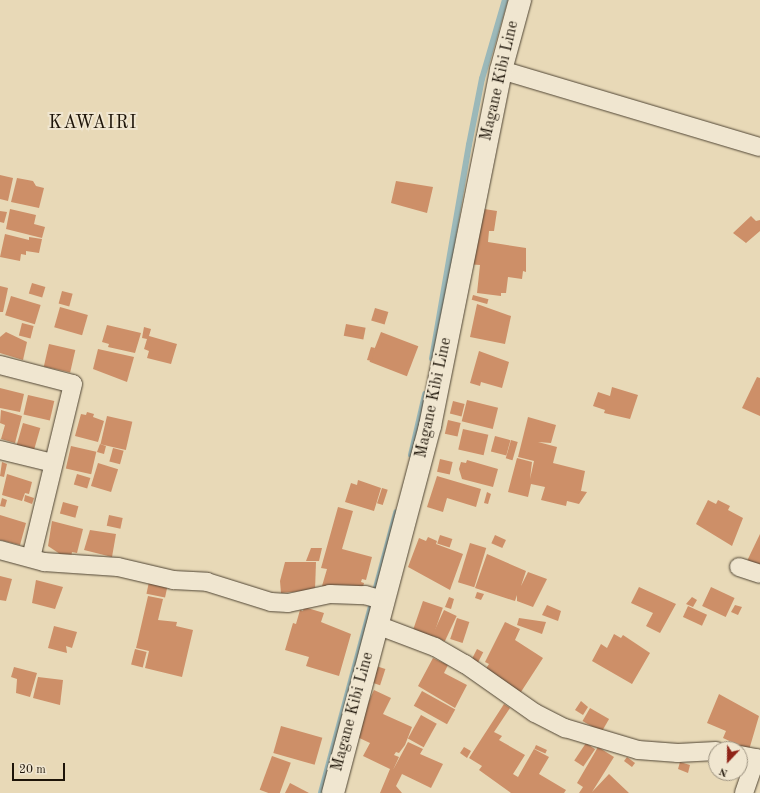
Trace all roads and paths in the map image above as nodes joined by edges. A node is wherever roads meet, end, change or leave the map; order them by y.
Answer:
1 (520, 0) edge
2 (501, 70) junction
3 (760, 147) edge
4 (0, 366) edge
5 (0, 450) edge
6 (53, 463) junction
7 (0, 550) edge
8 (31, 557) junction
9 (739, 567) dead end
10 (760, 574) edge
11 (375, 598) junction
12 (376, 624) junction
13 (708, 751) edge
14 (752, 758) edge
15 (332, 793) edge
16 (744, 793) edge

1 - 2 main road, Magane Kibi Line
2 - 3 street
2 - 11 main road, Magane Kibi Line
4 - 6 street
5 - 6 street
6 - 8 street
7 - 8 street
8 - 11 street
9 - 10 street
11 - 12 main road, Magane Kibi Line
12 - 13 street
12 - 15 main road, Magane Kibi Line
14 - 16 street

